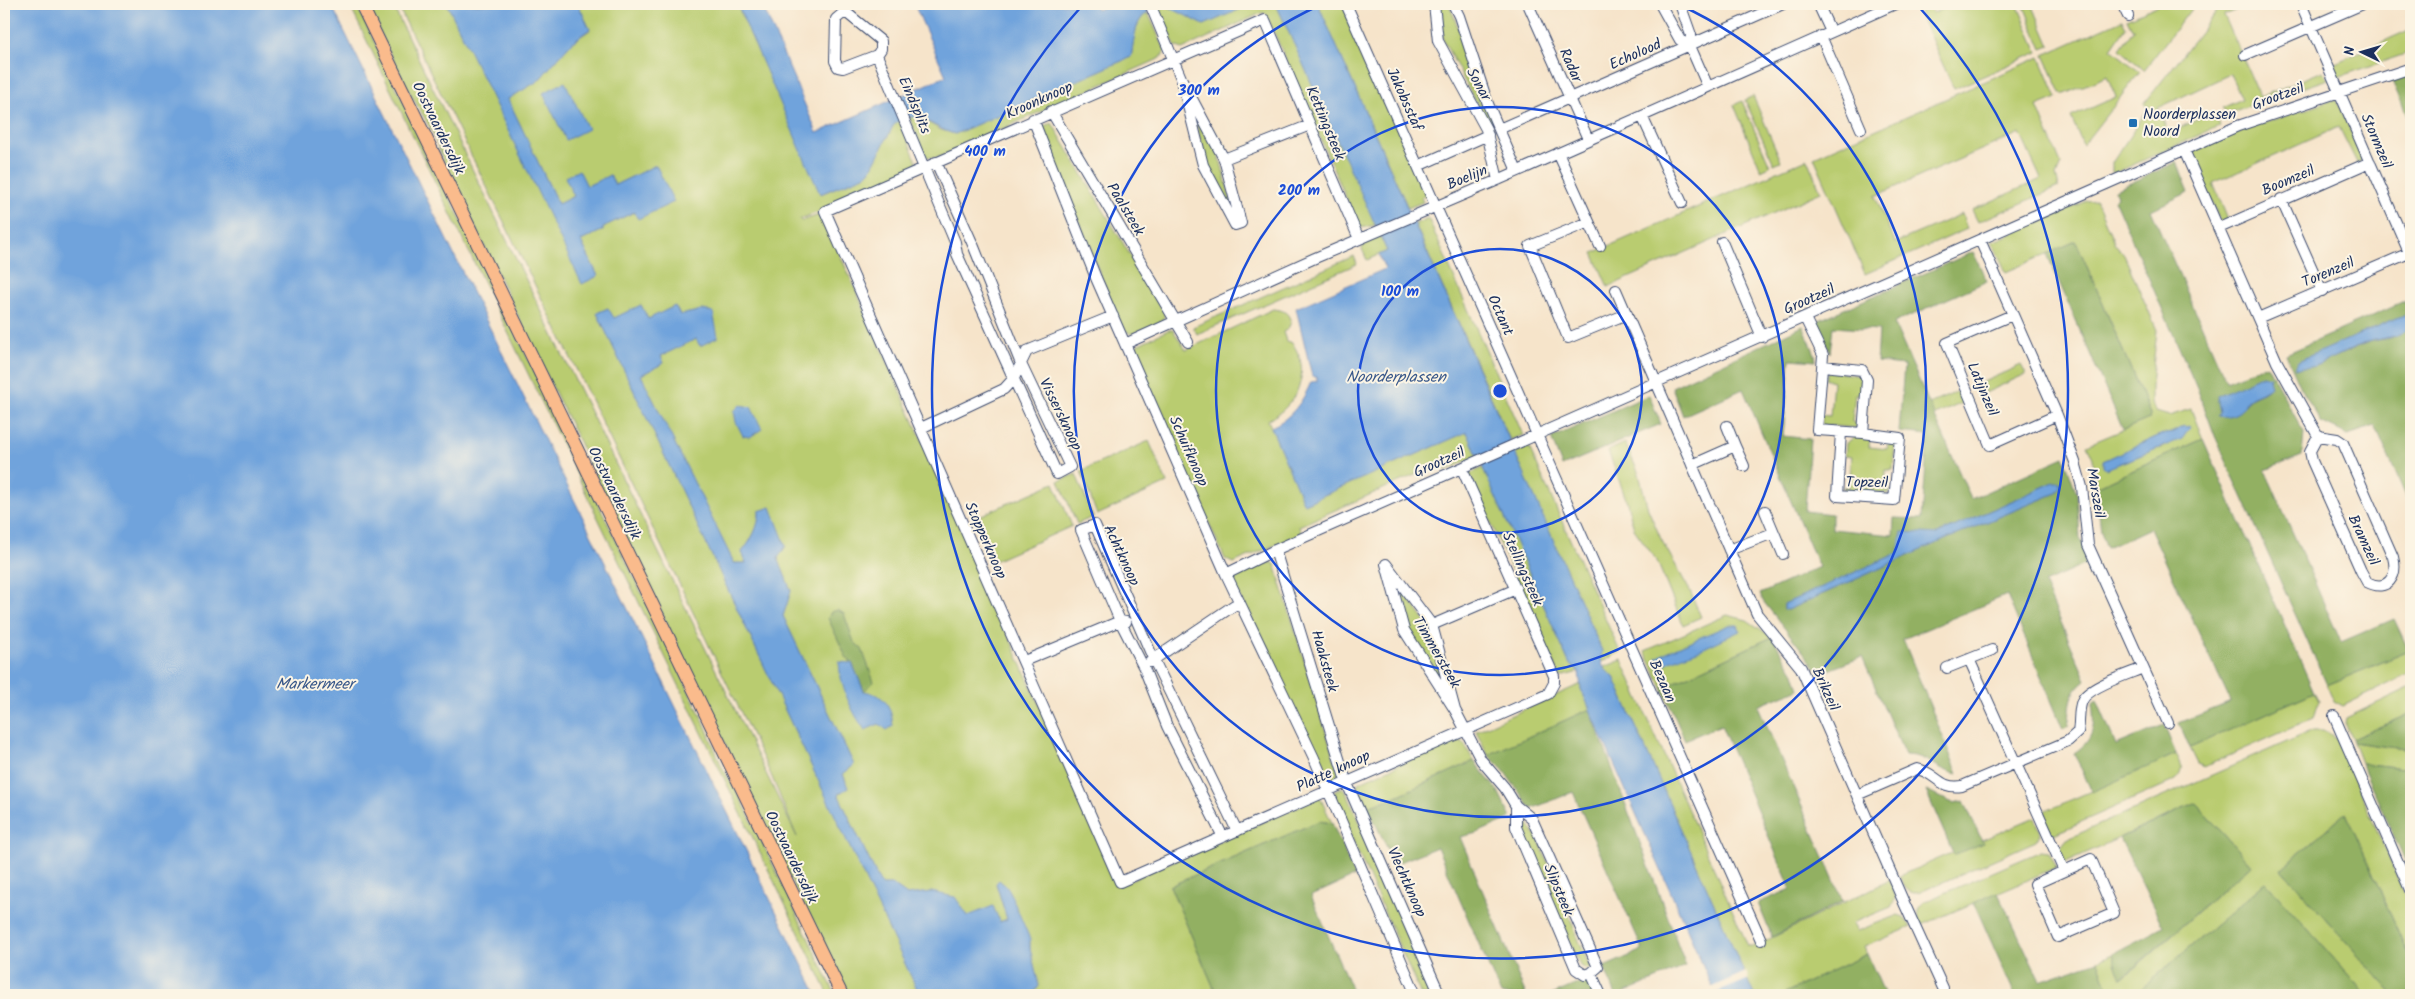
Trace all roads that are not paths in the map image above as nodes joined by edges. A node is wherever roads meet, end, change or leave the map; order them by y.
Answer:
1 (360, 4) edge
2 (1346, 4) edge
3 (1434, 4) edge
4 (1453, 4) edge
5 (1528, 4) edge
6 (1660, 4) edge
7 (1680, 4) edge
8 (1783, 4) edge
9 (1818, 4) edge
10 (1895, 4) edge
11 (2122, 4) edge
12 (2301, 4) edge
13 (2363, 4) edge
14 (1152, 6) edge
15 (2128, 16) dead end
16 (1265, 20) joint
17 (2310, 27) junction
18 (1826, 34) junction
19 (1690, 46) junction
20 (877, 55) junction
21 (2246, 55) dead end
22 (1173, 58) junction
23 (2411, 68) edge
24 (1180, 78) junction
25 (1708, 87) junction
26 (2340, 90) junction
27 (1570, 100) junction
28 (1051, 111) junction
29 (1642, 116) junction
30 (1033, 119) junction
31 (1310, 125) junction
32 (1861, 129) dead end
33 (1499, 130) junction
34 (1488, 135) junction
35 (1588, 139) junction
36 (2184, 150) junction
37 (1558, 153) junction
38 (1224, 159) junction
39 (936, 162) junction
40 (2370, 162) junction
41 (925, 166) junction
42 (1418, 166) junction
43 (1517, 171) junction
44 (1498, 180) junction
45 (2281, 199) junction
46 (1682, 203) dead end
47 (1436, 206) junction
48 (825, 211) joint
49 (1589, 222) junction
50 (2219, 228) junction
51 (1359, 239) junction
52 (1980, 240) junction
53 (1722, 242) dead end
54 (1600, 246) dead end
55 (2410, 255) edge
56 (1616, 290) dead end
57 (2322, 291) junction
58 (1627, 314) junction
59 (2012, 315) junction
60 (1113, 316) junction
61 (1805, 318) junction
62 (2258, 318) junction
63 (1176, 321) junction
64 (1762, 337) junction
65 (1188, 342) dead end
66 (1125, 344) junction
67 (1021, 364) junction
68 (1823, 366) junction
69 (1014, 378) junction
70 (1656, 383) junction
71 (2057, 415) junction
72 (1727, 426) dead end
73 (921, 428) junction
74 (1841, 432) junction
75 (1863, 434) junction
76 (1538, 435) junction
77 (2318, 436) junction
78 (1736, 446) junction
79 (1692, 465) junction
80 (1744, 466) dead end
81 (1466, 467) junction
82 (1765, 511) dead end
83 (1774, 533) junction
84 (1275, 550) junction
85 (1729, 550) junction
86 (1783, 554) dead end
87 (1226, 574) junction
88 (1516, 589) junction
89 (1239, 602) junction
90 (1120, 621) junction
91 (1137, 623) junction
92 (1432, 625) junction
93 (1992, 650) dead end
94 (1153, 658) junction
95 (1969, 659) junction
96 (1024, 660) junction
97 (1144, 668) junction
98 (1947, 668) dead end
99 (2143, 668) junction
100 (1554, 683) joint
101 (1455, 710) junction
102 (2334, 716) dead end
103 (2168, 724) dead end
104 (1464, 730) junction
105 (2015, 763) junction
106 (1346, 781) junction
107 (1328, 791) junction
108 (1857, 795) junction
109 (1516, 806) junction
110 (1237, 831) junction
111 (1223, 836) junction
112 (2064, 871) junction
113 (1120, 882) joint
114 (2411, 892) edge
115 (1761, 940) dead end
116 (1591, 973) junction
117 (1943, 988) dead end
118 (842, 995) edge
119 (1416, 995) edge
120 (1440, 995) edge
121 (1601, 995) edge

1 - 118 main road, Oostvaardersdijk
2 - 42 street, Jakobsstaf
3 - 34 street, Sonar
4 - 33 street, Sonar
5 - 27 street, Radar
6 - 19 street
7 - 19 street
8 - 19 street, Echolood
9 - 18 street
10 - 18 street, Boelijn
11 - 15 street
12 - 17 street, Stormzeil
13 - 17 street
14 - 22 street
16 - 22 street, Kroonknoop
16 - 31 street, Kettingsteek
17 - 21 street
17 - 26 street, Stormzeil
18 - 25 street, Boelijn
18 - 32 street
19 - 25 street
19 - 27 street, Echolood
20 - 20 street, Eindsplits
20 - 41 street, Eindsplits
22 - 24 street
22 - 28 street, Kroonknoop
23 - 26 street, Grootzeil
24 - 38 street
24 - 38 street
25 - 29 street, Boelijn
26 - 36 street, Grootzeil
26 - 40 street, Stormzeil
27 - 33 street, Echolood
27 - 35 street, Radar
28 - 30 street, Kroonknoop
28 - 63 street, Paalsteek
29 - 35 street, Boelijn
29 - 46 street
30 - 39 street, Kroonknoop
30 - 60 street, Schuifknoop
31 - 38 street
31 - 51 street, Kettingsteek
33 - 43 street, Sonar
34 - 42 street
34 - 44 street, Sonar
35 - 37 street, Boelijn
36 - 50 street
36 - 52 street, Grootzeil
37 - 43 street, Boelijn
37 - 49 street
39 - 41 street, Kroonknoop
39 - 67 street, Vissersknoop
40 - 45 street, Boomzeil
40 - 55 street, Stormzeil
41 - 48 street, Kroonknoop
41 - 69 street, Vissersknoop
42 - 47 street, Jakobsstaf
43 - 44 street, Boelijn
44 - 47 street, Boelijn
45 - 50 street, Boomzeil
45 - 57 street
47 - 51 street, Boelijn
47 - 76 street, Octant
48 - 73 street, Stopperknoop
49 - 54 street
49 - 58 street
50 - 62 street
51 - 63 street, Boelijn
52 - 59 street, Marszeil
52 - 61 street, Grootzeil
53 - 64 street
55 - 57 street, Torenzeil
56 - 58 street, Brikzeil
57 - 62 street, Torenzeil
58 - 70 street, Brikzeil
59 - 71 street, Marszeil
59 - 71 street, Latijnzeil
60 - 66 street, Schuifknoop
60 - 67 street
61 - 64 street, Grootzeil
61 - 68 street, Topzeil
62 - 77 street
63 - 65 street, Paalsteek
63 - 66 street, Boelijn
64 - 70 street, Grootzeil
66 - 87 street, Schuifknoop
67 - 69 street
67 - 69 street, Vissersknoop
68 - 74 street, Topzeil
68 - 75 street
69 - 73 street
70 - 76 street, Grootzeil
70 - 79 street, Brikzeil
71 - 99 street, Marszeil
72 - 78 street
73 - 96 street, Stopperknoop
74 - 75 street, Topzeil
74 - 75 street, Topzeil
76 - 81 street, Grootzeil
76 - 115 street, Bezaan
77 - 77 street, Bramzeil
78 - 79 street
78 - 80 street
79 - 85 street, Brikzeil
81 - 84 street, Grootzeil
81 - 88 street, Stellingsteek
82 - 83 street
83 - 85 street
83 - 86 street
84 - 87 street, Grootzeil
84 - 106 street, Haaksteek
85 - 108 street, Brikzeil
87 - 89 street, Schuifknoop
88 - 92 street
88 - 100 street, Stellingsteek
89 - 94 street
89 - 107 street, Schuifknoop
90 - 91 street
90 - 91 street, Achtknoop
90 - 96 street
90 - 97 street, Achtknoop
91 - 94 street, Achtknoop
92 - 101 street, Timmersteek
92 - 101 street, Timmersteek
93 - 95 street
94 - 97 street
94 - 110 street, Achtknoop
95 - 98 street
95 - 105 street
96 - 113 street, Stopperknoop
97 - 111 street, Achtknoop
99 - 103 street, Marszeil
99 - 105 street
100 - 104 street, Platte knoop
101 - 104 street, Timmersteek
102 - 114 street
104 - 106 street, Platte knoop
104 - 109 street, Slipsteek
105 - 108 street
105 - 112 street
106 - 107 street, Platte knoop
106 - 120 street, Vlechtknoop
107 - 110 street, Platte knoop
107 - 119 street
108 - 117 street, Brikzeil
109 - 116 street, Slipsteek
109 - 116 street, Slipsteek
110 - 111 street, Platte knoop
111 - 113 street, Platte knoop
112 - 112 street
116 - 121 street, Slipsteek

